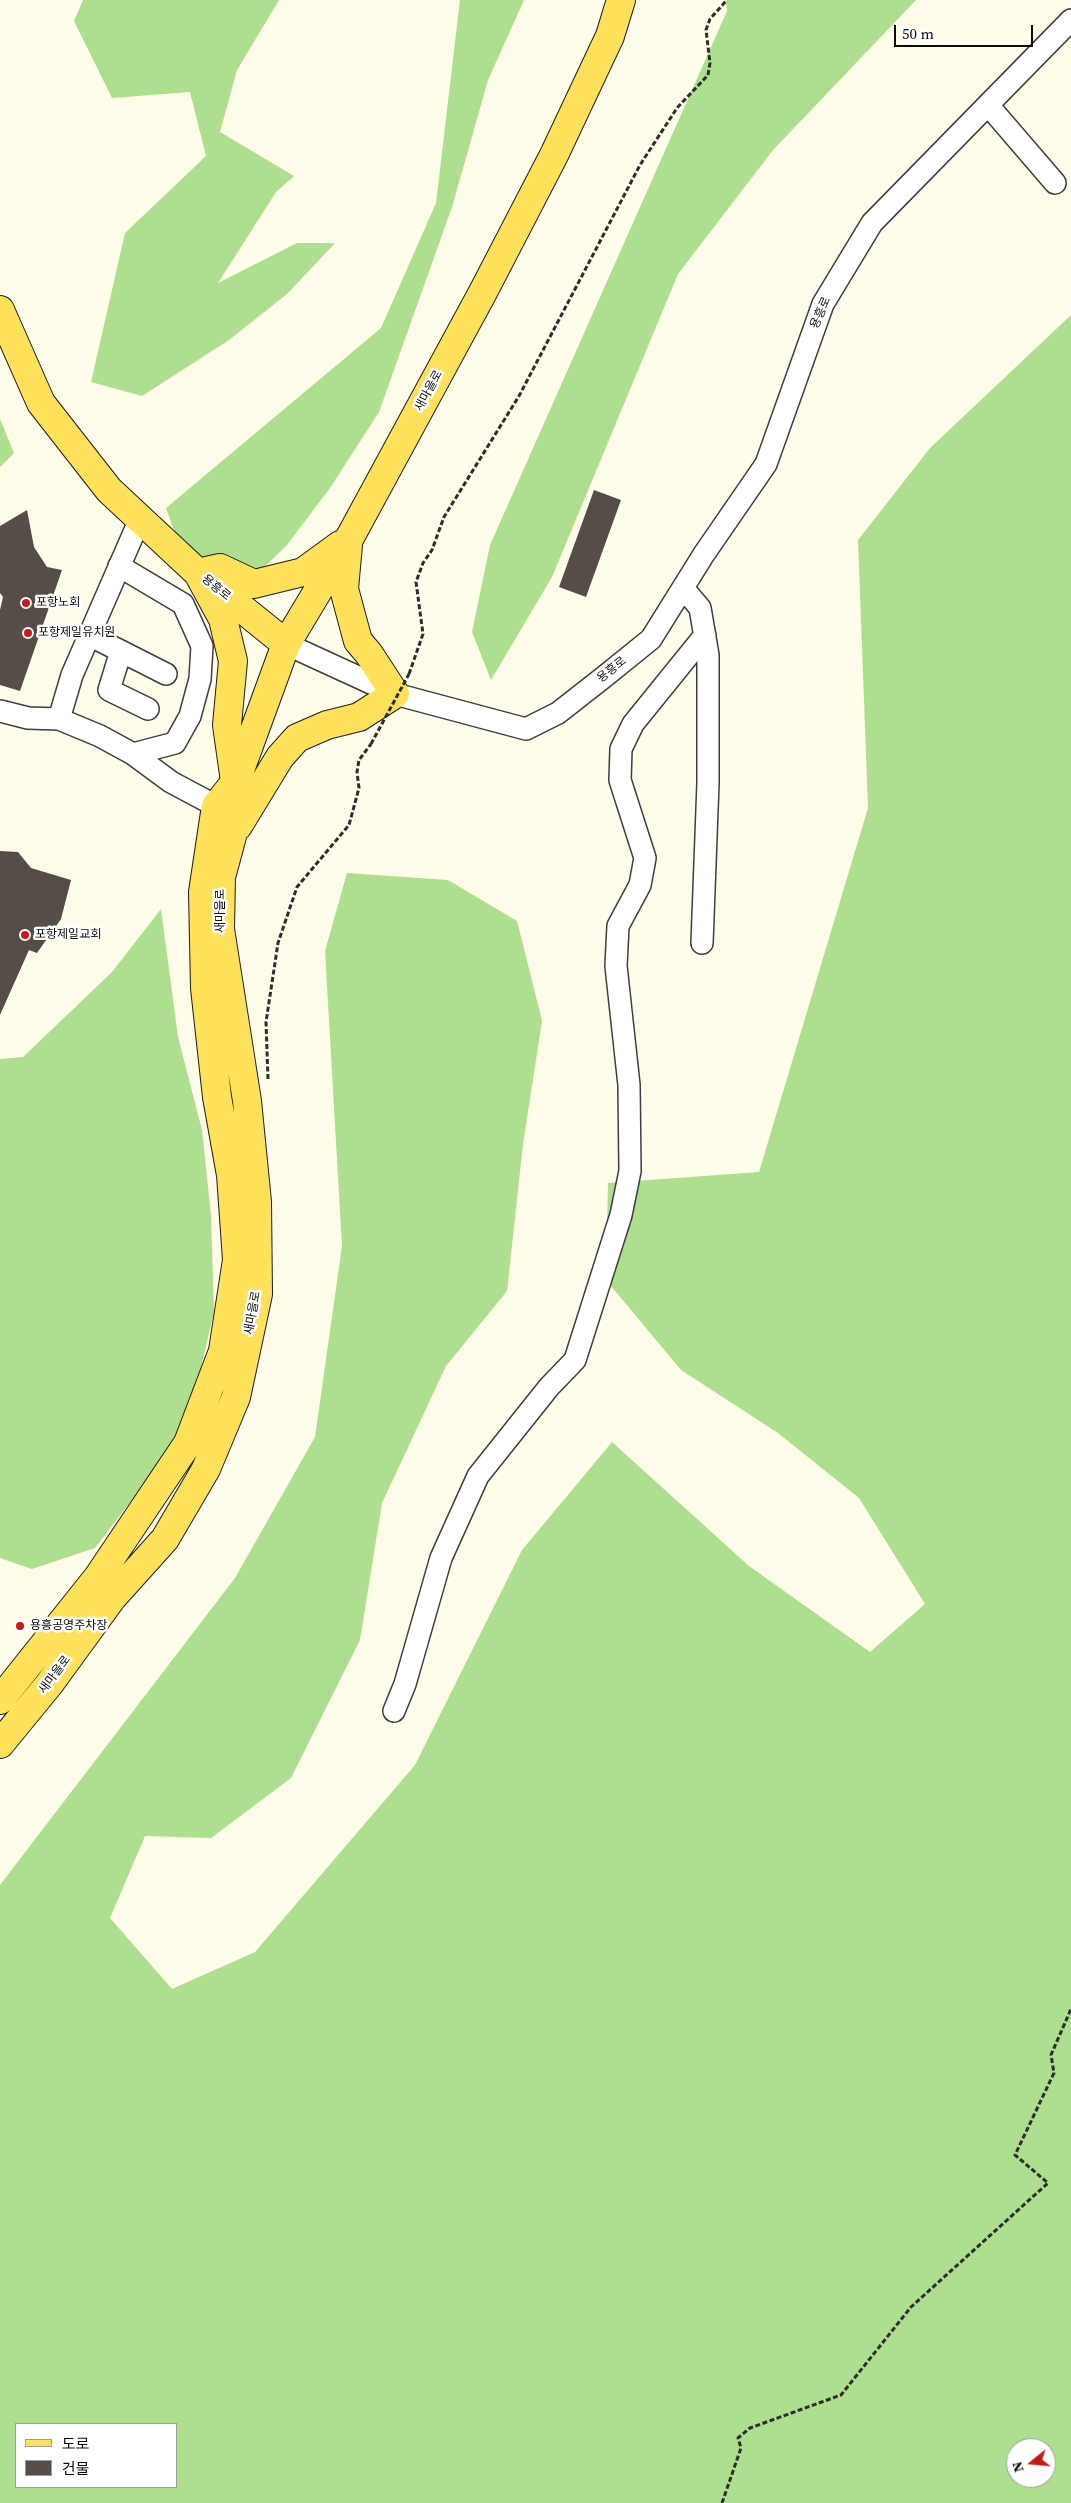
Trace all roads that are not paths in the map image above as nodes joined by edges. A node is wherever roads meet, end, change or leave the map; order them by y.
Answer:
1 (621, 0) edge
2 (1071, 20) edge
3 (988, 105) junction
4 (1055, 183) dead end
5 (0, 310) edge
6 (140, 519) junction
7 (349, 538) junction
8 (119, 566) junction
9 (198, 573) junction
10 (683, 588) junction
11 (89, 635) junction
12 (705, 635) junction
13 (286, 644) junction
14 (121, 651) junction
15 (166, 674) dead end
16 (402, 684) junction
17 (148, 709) dead end
18 (0, 711) edge
19 (59, 719) junction
20 (134, 754) junction
21 (236, 781) junction
22 (216, 806) junction
23 (234, 833) junction
24 (702, 942) dead end
25 (0, 1700) edge
26 (394, 1711) dead end
27 (0, 1744) edge

1 - 7 main road, 새마을로
2 - 3 street, 용흥로
3 - 4 street
3 - 10 street, 용흥로
5 - 6 main road, 용흥로
6 - 8 street
6 - 9 main road, 용흥로
7 - 9 main road
7 - 13 main road, 새마을로
7 - 16 main road
8 - 11 street
8 - 20 street
9 - 13 main road, 용흥로
9 - 21 main road
10 - 12 street
10 - 16 street, 용흥로
11 - 14 street
11 - 19 street
12 - 24 street
12 - 26 street
13 - 16 street, 용흥로
13 - 21 main road, 새마을로
14 - 15 street
14 - 17 street
16 - 23 main road
18 - 19 street
19 - 20 street
20 - 22 street
21 - 22 main road, 새마을로
21 - 23 main road, 새마을로
22 - 25 main road, 새마을로
23 - 27 main road, 새마을로

